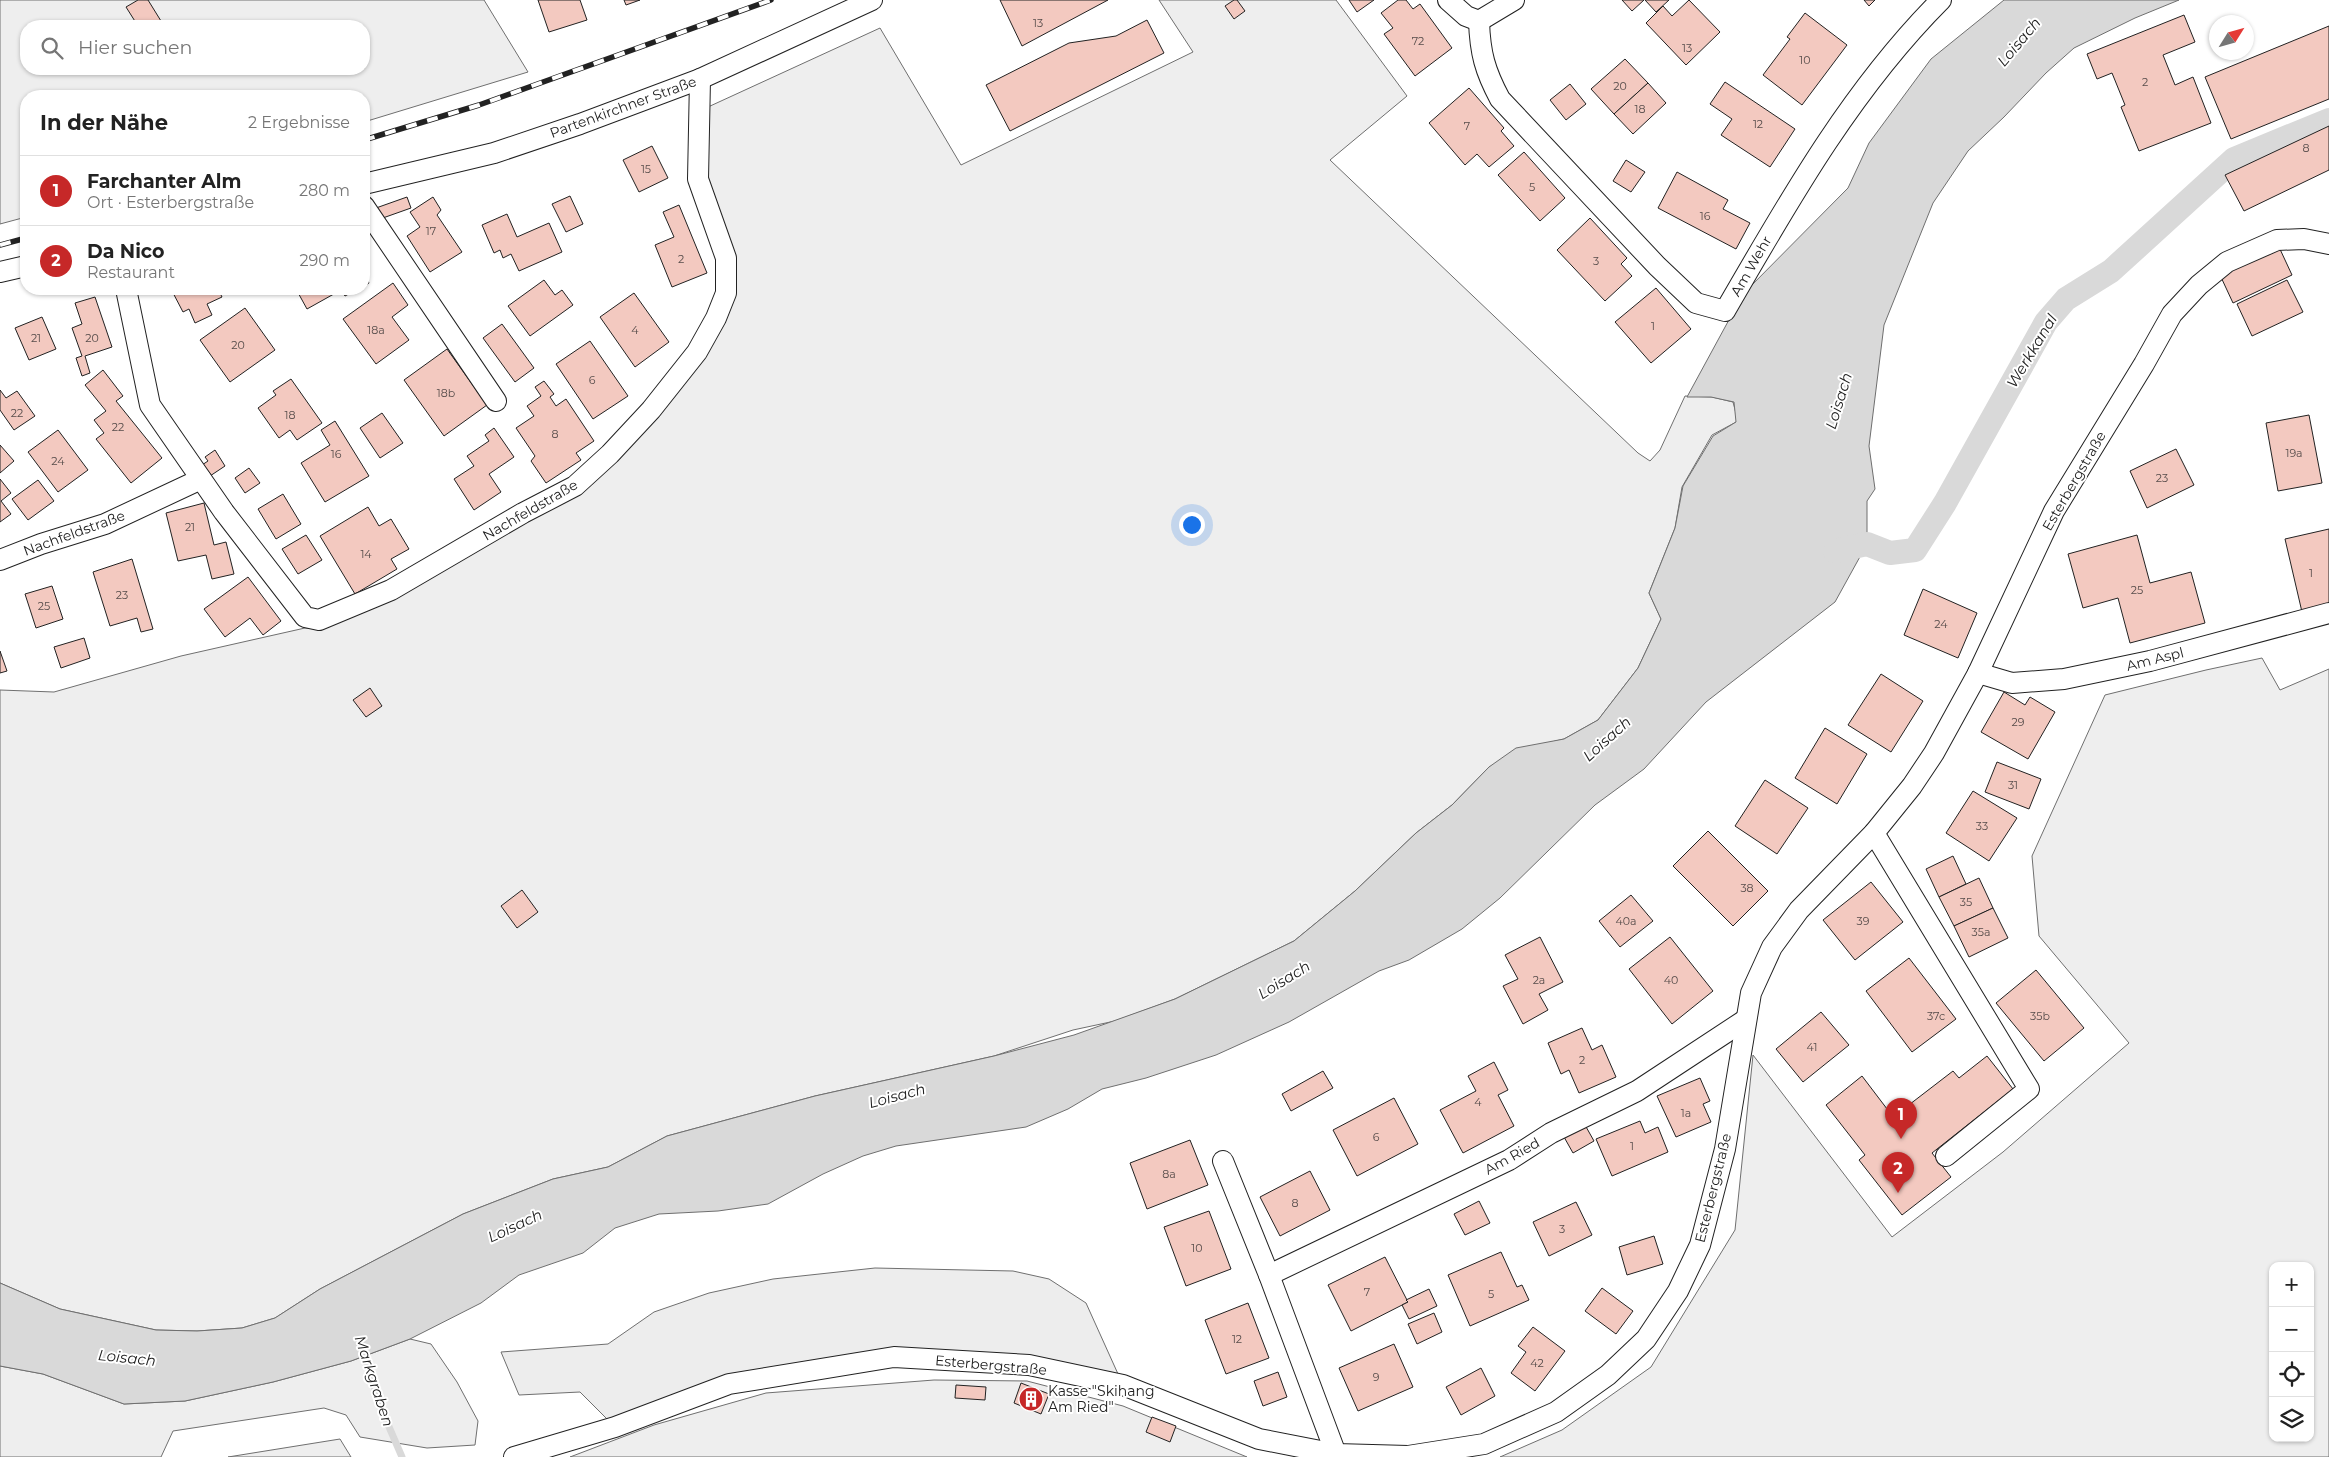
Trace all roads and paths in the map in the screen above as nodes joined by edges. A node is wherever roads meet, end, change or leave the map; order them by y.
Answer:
1 (872, 0) edge
2 (1448, 0) edge
3 (1514, 0) edge
4 (1941, 0) edge
5 (1479, 21) junction
6 (700, 79) junction
7 (370, 183) edge
8 (370, 215) edge
9 (2329, 244) edge
10 (20, 267) edge
11 (0, 272) edge
12 (127, 295) edge
13 (496, 401) dead end
14 (201, 478) junction
15 (0, 560) edge
16 (2329, 613) edge
17 (1978, 673) junction
18 (1874, 833) junction
19 (1745, 1020) junction
20 (1946, 1156) dead end
21 (1223, 1161) dead end
22 (1269, 1275) junction
23 (1336, 1454) junction
24 (514, 1457) edge

1 - 6 street, Partenkirchner Straße
2 - 5 street
3 - 5 street
4 - 5 street, Am Wehr
6 - 7 street, Partenkirchner Straße
6 - 14 street, Nachfeldstraße
8 - 13 street
9 - 17 street, Esterbergstraße
10 - 11 street
12 - 14 street, Nachfeldstraße
14 - 15 street, Nachfeldstraße
16 - 17 street, Am Aspl
17 - 18 street, Esterbergstraße
18 - 19 street, Esterbergstraße
18 - 20 street
19 - 22 street, Am Ried
19 - 23 street, Esterbergstraße
21 - 22 street
22 - 23 street
23 - 24 street, Esterbergstraße

